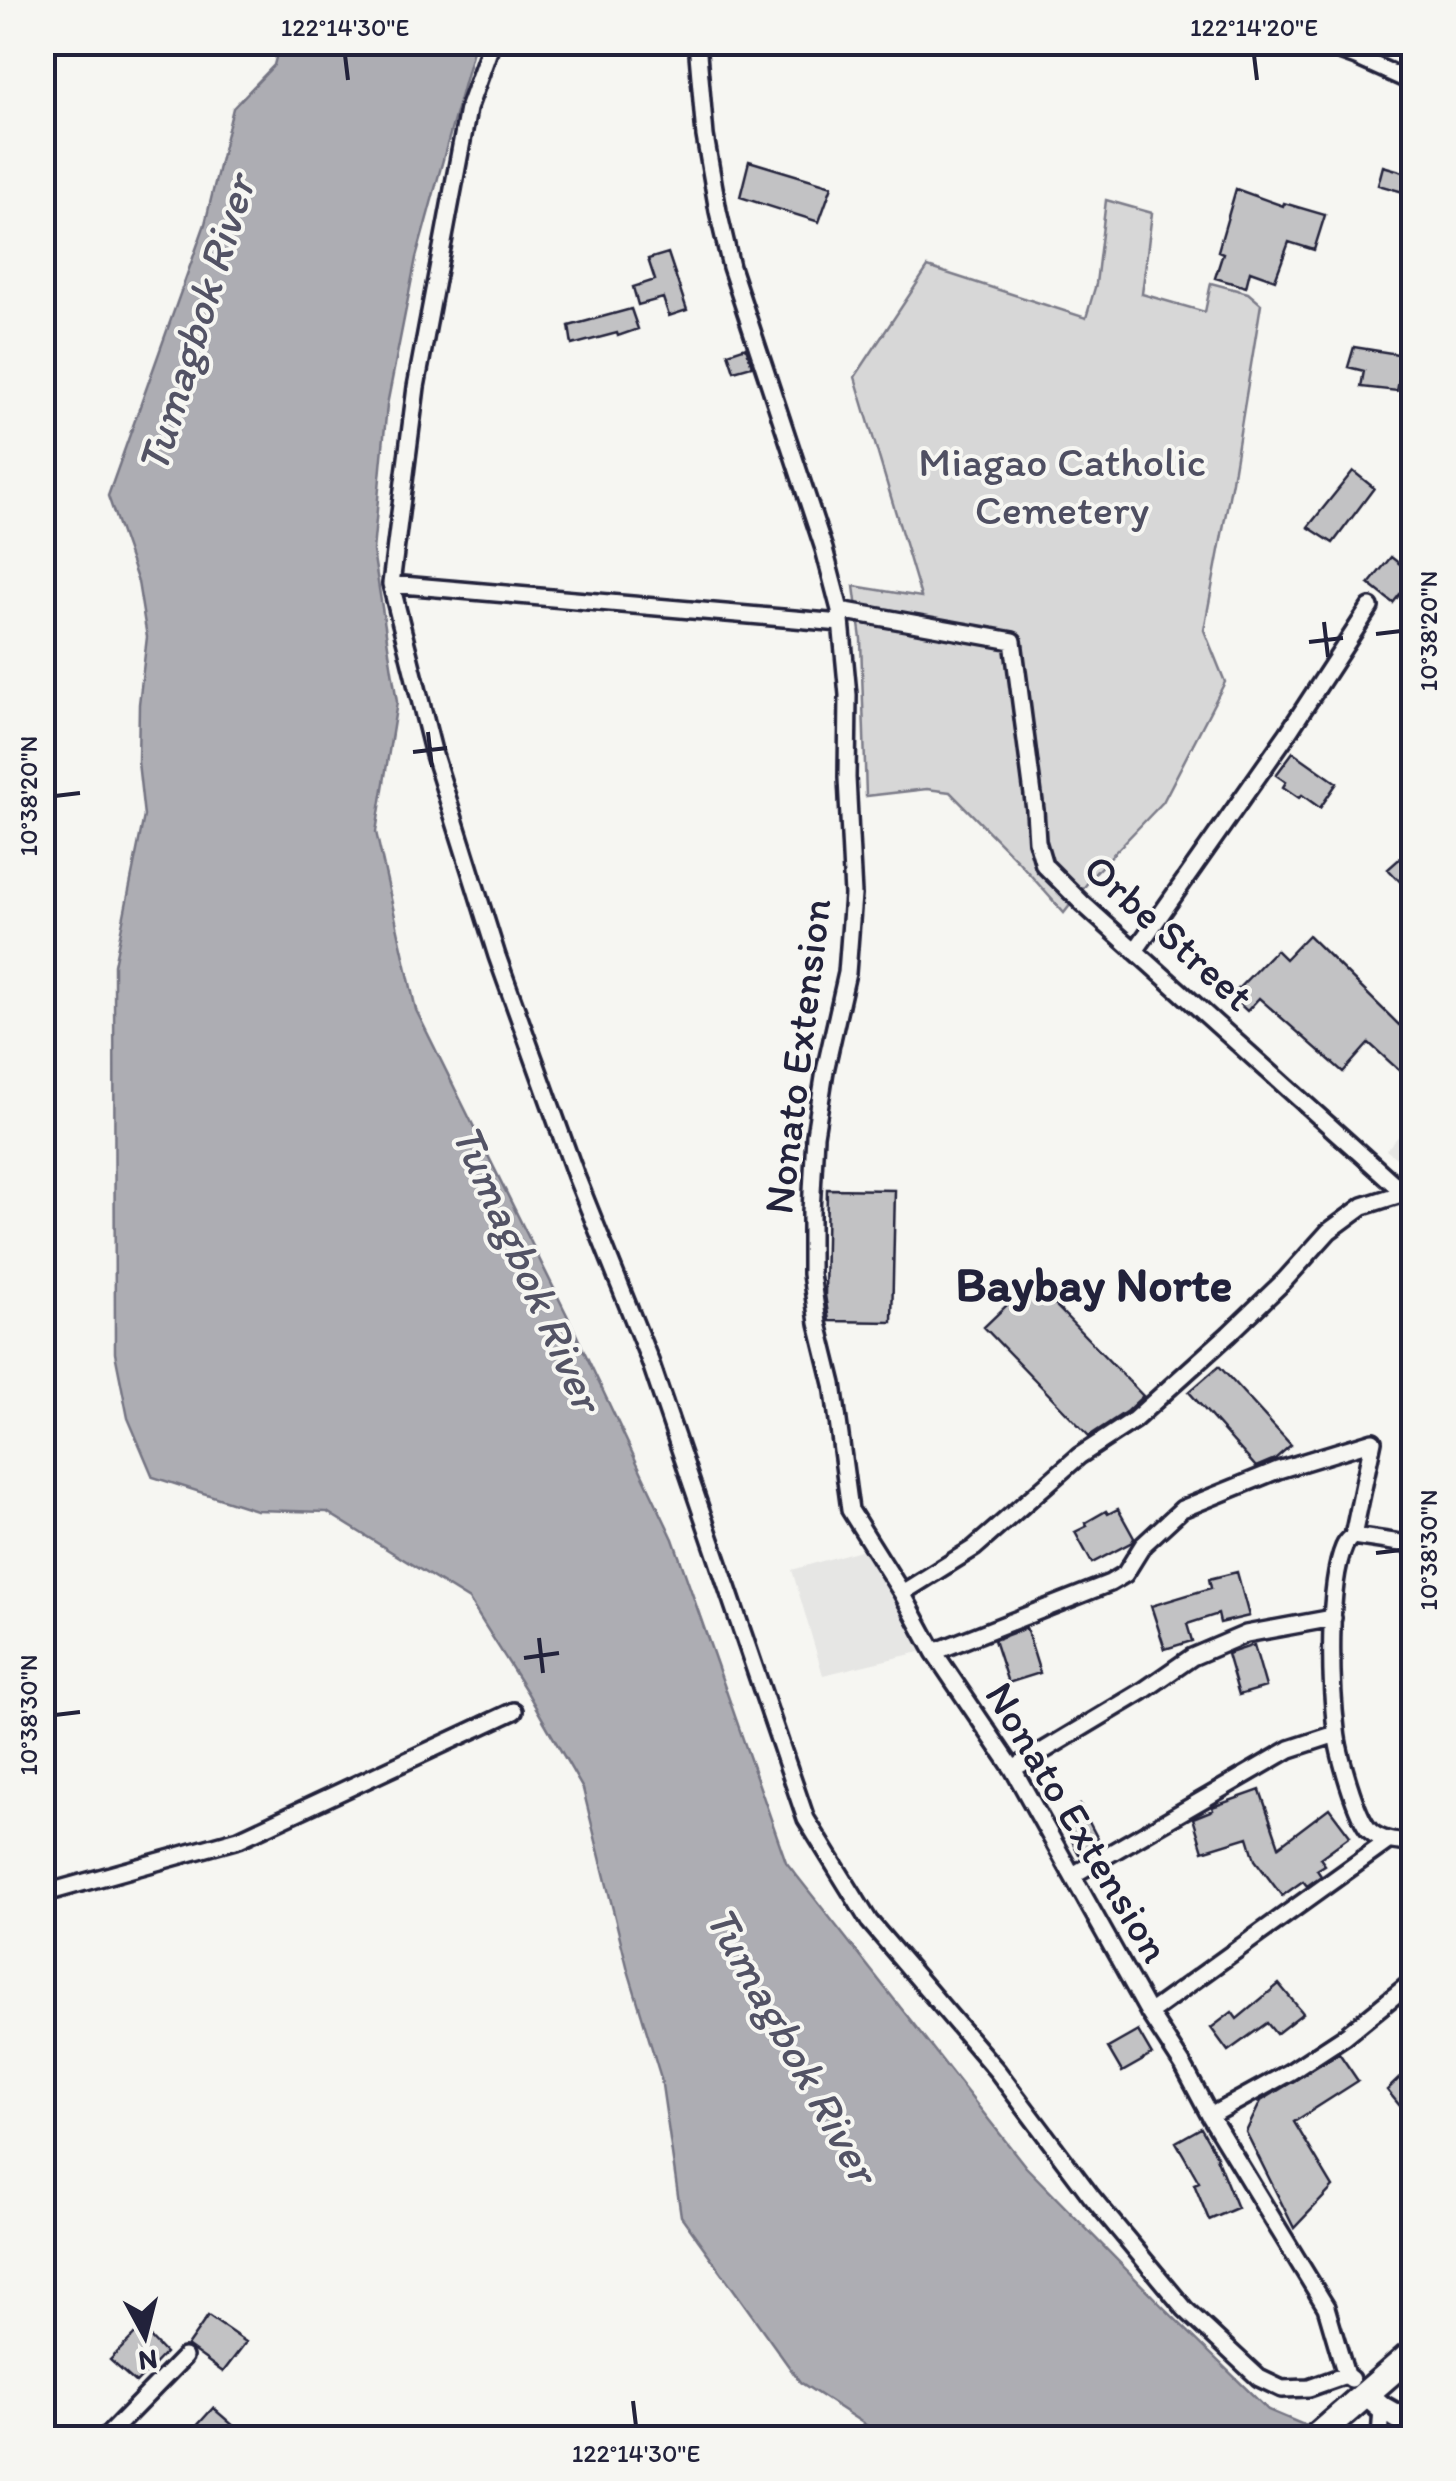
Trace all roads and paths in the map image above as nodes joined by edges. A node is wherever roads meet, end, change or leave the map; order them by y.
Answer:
1 (492, 42) edge
2 (696, 42) edge
3 (1314, 42) edge
4 (1414, 83) edge
5 (391, 584) junction
6 (1370, 608) dead end
7 (840, 616) junction
8 (1135, 950) junction
9 (1409, 1195) edge
10 (1354, 1536) junction
11 (1414, 1545) edge
12 (902, 1593) junction
13 (1333, 1618) junction
14 (934, 1652) junction
15 (514, 1711) dead end
16 (1336, 1734) junction
17 (1013, 1769) junction
18 (1388, 1841) junction
19 (1414, 1843) edge
20 (1073, 1874) junction
21 (42, 1894) edge
22 (1414, 1980) edge
23 (1149, 2012) junction
24 (1210, 2116) junction
25 (1414, 2352) edge
26 (184, 2358) dead end
27 (1346, 2375) junction
28 (1374, 2401) junction
29 (1414, 2426) edge
30 (105, 2438) edge
31 (1316, 2438) edge
32 (1380, 2438) edge

1 - 5 street
2 - 7 street, Nonato Extension
3 - 4 street
5 - 7 street
5 - 27 street
6 - 8 street
7 - 8 street, Orbe Street
7 - 12 street, Nonato Extension
8 - 9 street, Orbe Street
9 - 12 street
10 - 11 street
10 - 13 street
10 - 14 street
12 - 14 street, Nonato Extension
13 - 16 street
13 - 17 street
14 - 17 street, Nonato Extension
15 - 21 street
16 - 18 street
16 - 20 street
17 - 20 street, Nonato Extension
18 - 19 street
18 - 23 street
20 - 23 street, Nonato Extension
22 - 24 street
23 - 24 street, Nonato Extension
24 - 27 street, Nonato Extension
25 - 28 main road
26 - 30 street
27 - 28 street
28 - 29 street
28 - 31 main road
28 - 32 street

